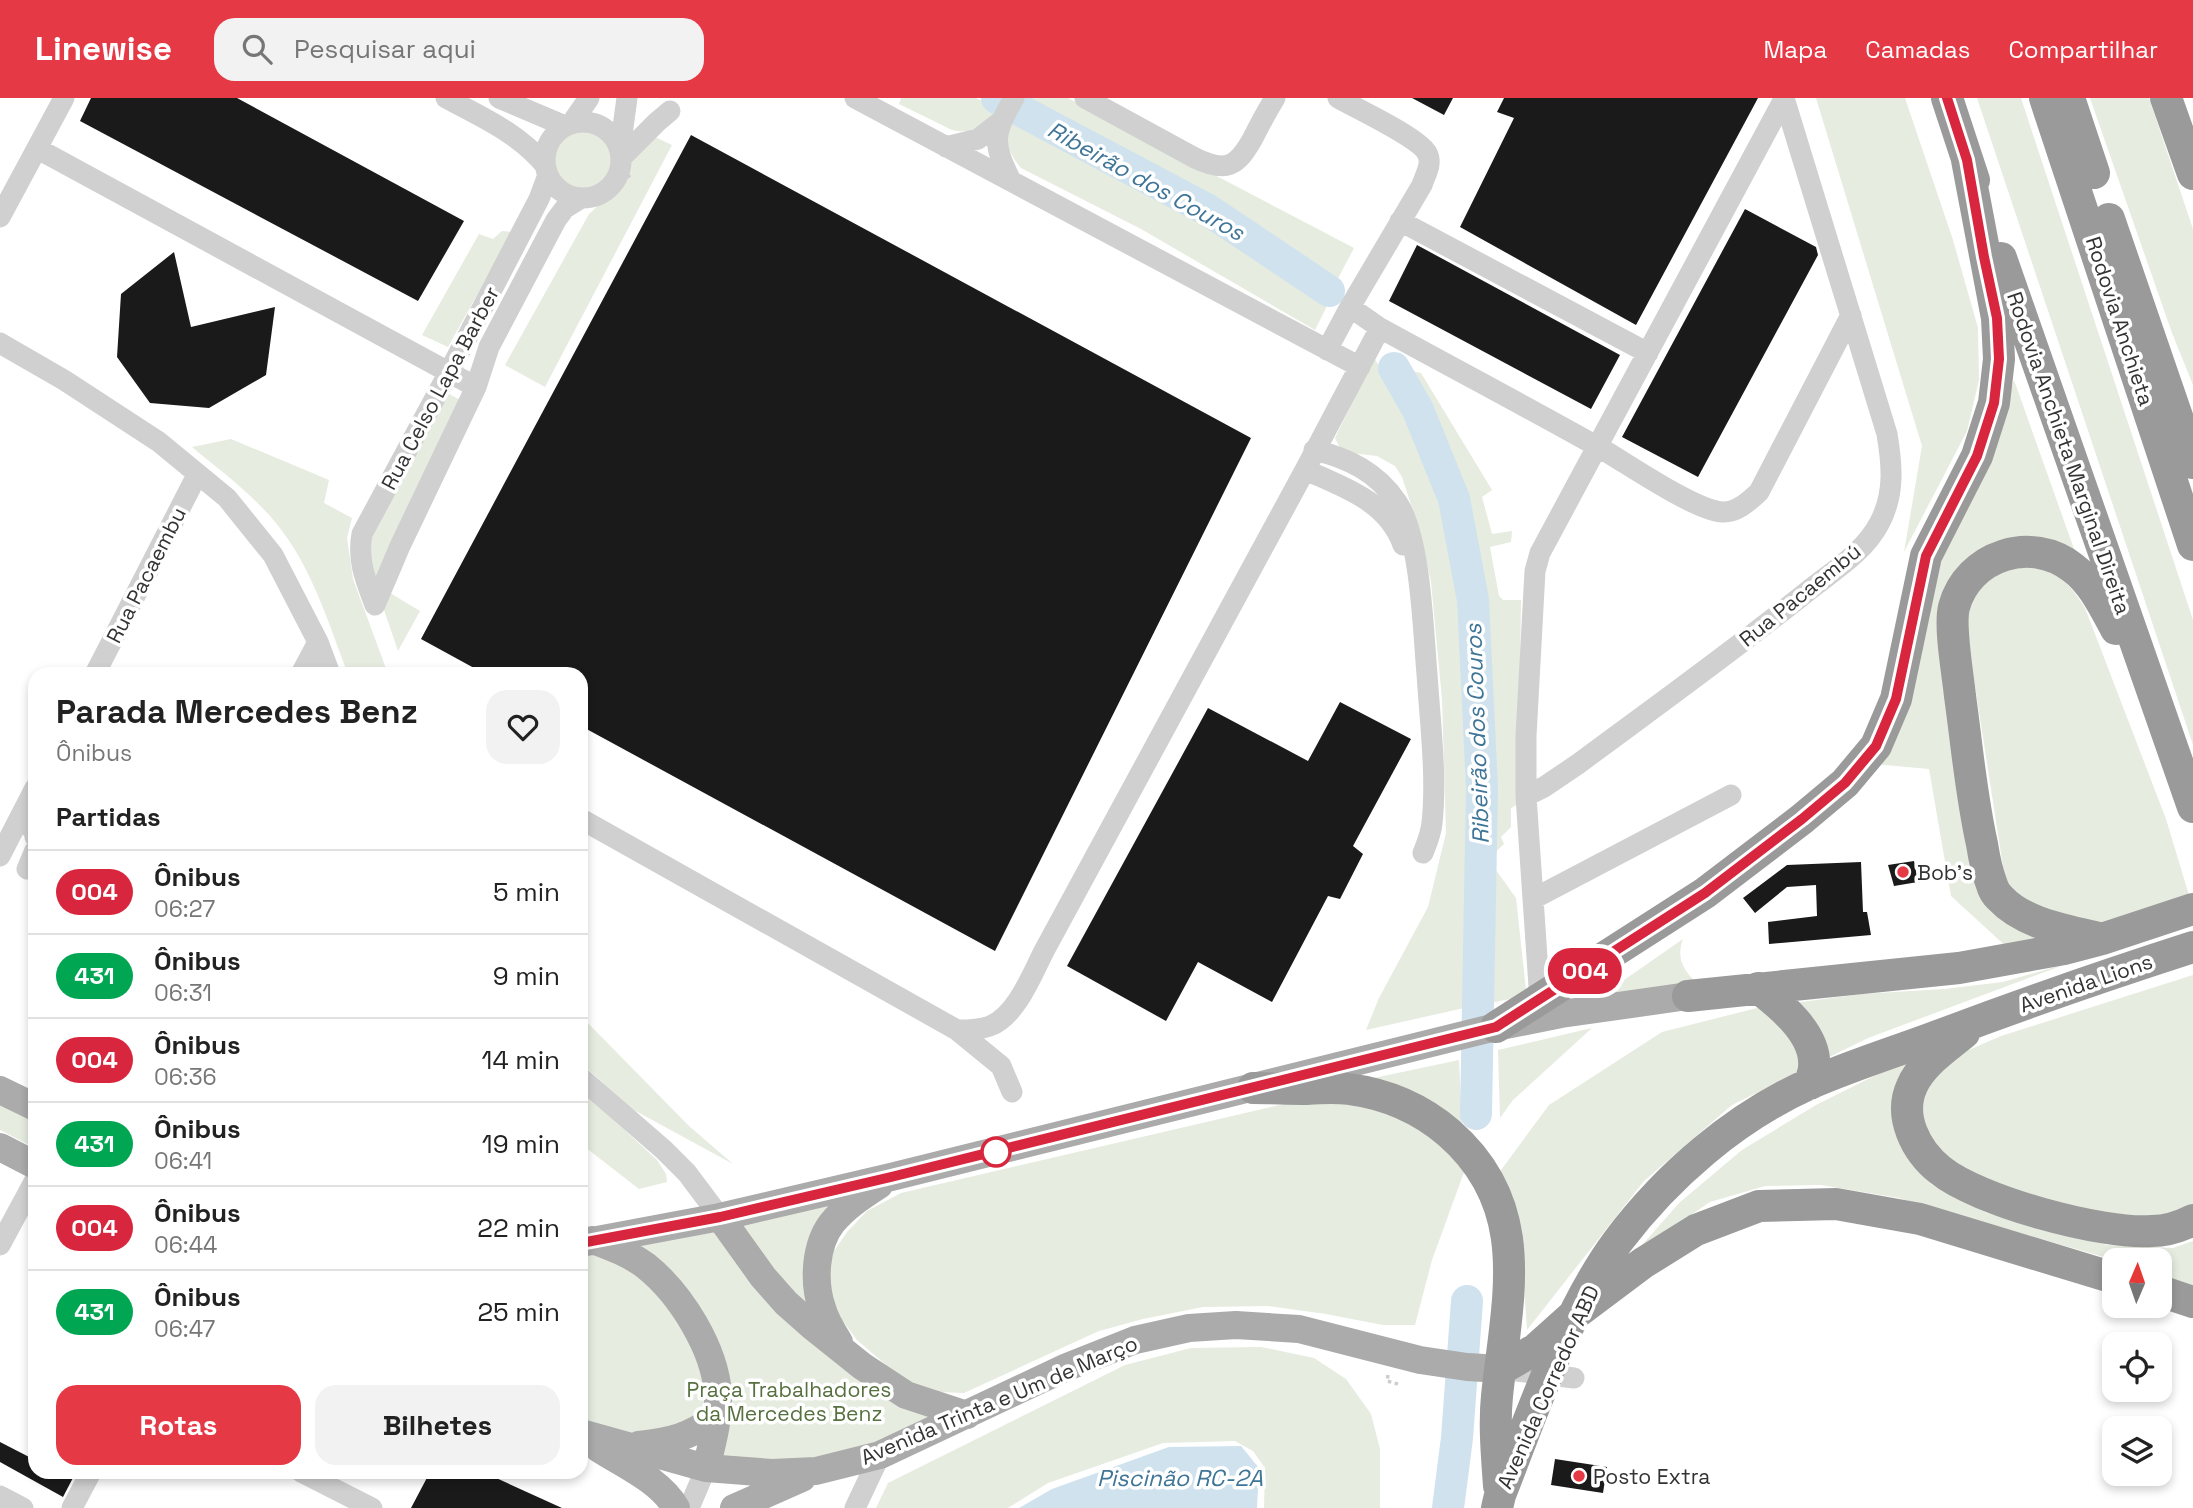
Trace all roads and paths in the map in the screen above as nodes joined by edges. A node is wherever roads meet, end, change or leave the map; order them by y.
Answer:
1 (64, 98) edge
2 (446, 98) edge
3 (499, 98) edge
4 (589, 98) edge
5 (627, 98) edge
6 (855, 98) edge
7 (1014, 98) edge
8 (1085, 98) edge
9 (1275, 98) edge
10 (1338, 98) edge
11 (1947, 98) edge
12 (2045, 98) edge
13 (2069, 98) edge
14 (2166, 98) edge
15 (1784, 99) edge
16 (670, 111) dead end
17 (1000, 122) junction
18 (568, 125) junction
19 (946, 147) junction
20 (38, 149) junction
21 (624, 160) junction
22 (1967, 160) junction
23 (546, 170) junction
24 (2193, 174) edge
25 (1011, 181) junction
26 (587, 200) junction
27 (2106, 210) junction
28 (0, 217) edge
29 (1400, 221) junction
30 (1350, 307) junction
31 (1851, 316) junction
32 (1380, 328) junction
33 (0, 343) edge
34 (1327, 350) junction
35 (1648, 353) junction
36 (1360, 367) junction
37 (449, 372) junction
38 (476, 387) junction
39 (2193, 413) edge
40 (1597, 447) junction
41 (1310, 460) junction
42 (2193, 463) edge
43 (197, 475) junction
44 (2193, 545) edge
45 (318, 642) junction
46 (99, 667) edge
47 (305, 667) edge
48 (327, 667) edge
49 (2162, 716) junction
50 (1731, 794) dead end
51 (1526, 796) junction
52 (28, 802) edge
53 (2193, 807) edge
54 (22, 814) junction
55 (28, 823) edge
56 (588, 823) edge
57 (0, 856) edge
58 (1533, 899) junction
59 (2193, 909) edge
60 (2102, 939) junction
61 (2193, 947) edge
62 (1758, 988) junction
63 (1688, 996) joint
64 (1540, 1001) junction
65 (1979, 1020) junction
66 (1492, 1028) junction
67 (957, 1030) junction
68 (588, 1084) edge
69 (1810, 1084) junction
70 (1253, 1088) junction
71 (0, 1090) edge
72 (1012, 1092) dead end
73 (28, 1104) edge
74 (0, 1147) edge
75 (28, 1162) edge
76 (891, 1177) junction
77 (28, 1193) edge
78 (720, 1217) junction
79 (2193, 1220) edge
80 (588, 1241) edge
81 (588, 1241) edge
82 (0, 1245) edge
83 (2102, 1274) edge
84 (2172, 1295) edge
85 (2193, 1302) edge
86 (1576, 1314) junction
87 (844, 1350) junction
88 (1493, 1369) junction
89 (1390, 1370) dead end
90 (1561, 1377) junction
91 (1398, 1384) dead end
92 (967, 1415) junction
93 (717, 1417) junction
94 (588, 1437) edge
95 (588, 1440) edge
96 (624, 1446) junction
97 (880, 1455) junction
98 (706, 1468) junction
99 (816, 1471) junction
100 (87, 1479) edge
101 (319, 1479) edge
102 (0, 1496) edge
103 (1498, 1501) edge
104 (23, 1508) edge
105 (72, 1508) edge
106 (372, 1508) edge
107 (676, 1508) edge
108 (689, 1508) edge
109 (734, 1508) edge
110 (855, 1508) edge

1 - 20 street
2 - 23 street
3 - 18 street
4 - 18 street
5 - 21 street
6 - 19 street
7 - 17 street
8 - 9 street
10 - 29 street
11 - 22 highway, Rodovia Anchieta Marginal Direita
12 - 44 highway, Rodovia Anchieta
13 - 27 highway, Rodovia Anchieta
14 - 24 highway
15 - 31 street, Rua Pacaembú
15 - 35 street
16 - 21 street
17 - 19 street
17 - 25 street
18 - 21 street
18 - 23 street, Rua Celso Lapa Barber
19 - 25 street
20 - 28 street
20 - 37 street
21 - 26 street
21 - 26 path
22 - 49 highway, Rodovia Anchieta Marginal Direita
22 - 64 highway
23 - 26 street
23 - 37 street, Rua Celso Lapa Barber
25 - 34 street
26 - 38 street
27 - 39 highway
27 - 42 highway, Rodovia Anchieta
29 - 30 street
29 - 35 street
30 - 32 street
30 - 34 street
31 - 40 street
31 - 51 street, Rua Pacaembú
32 - 36 street
32 - 40 street
33 - 43 street
34 - 36 street
35 - 40 street
36 - 41 street
37 - 38 street
37 - 38 street, Rua Celso Lapa Barber
40 - 51 street
41 - 41 street
41 - 67 street
43 - 45 street
43 - 46 street, Rua Pacaembu
45 - 47 street
45 - 48 street
49 - 53 highway, Rodovia Anchieta Marginal Direita
49 - 60 highway
50 - 58 street
51 - 58 street
52 - 54 street
54 - 55 street
54 - 57 street
56 - 67 street
58 - 64 street
59 - 60 highway, Avenida Lions
60 - 62 highway
61 - 65 highway, Avenida Lions
62 - 63 highway
62 - 69 highway
63 - 66 main road
64 - 66 highway
65 - 69 highway, Avenida Corredor ABD
65 - 79 highway
66 - 70 main road
67 - 72 street
68 - 78 street
69 - 86 highway, Avenida Corredor ABD
70 - 76 main road
70 - 88 highway
71 - 73 main road
74 - 75 main road
76 - 78 main road
76 - 87 main road
77 - 82 street
78 - 80 main road
78 - 87 main road
81 - 93 main road
83 - 86 highway
84 - 85 highway
86 - 88 highway
86 - 90 highway, Avenida Corredor ABD
87 - 92 main road
88 - 90 street
88 - 92 main road, Avenida Trinta e Um de Março
88 - 103 highway
89 - 91 path
90 - 103 highway, Avenida Corredor ABD
92 - 97 main road, Avenida Trinta e Um de Março
93 - 96 main road
93 - 98 main road
94 - 96 main road, Avenida Trinta e Um de Março
95 - 107 main road
96 - 98 main road, Avenida Trinta e Um de Março
97 - 99 main road, Avenida Trinta e Um de Março
97 - 110 street
98 - 99 main road, Avenida Trinta e Um de Março
98 - 108 street
99 - 109 main road
100 - 105 street
101 - 106 street
102 - 104 street

